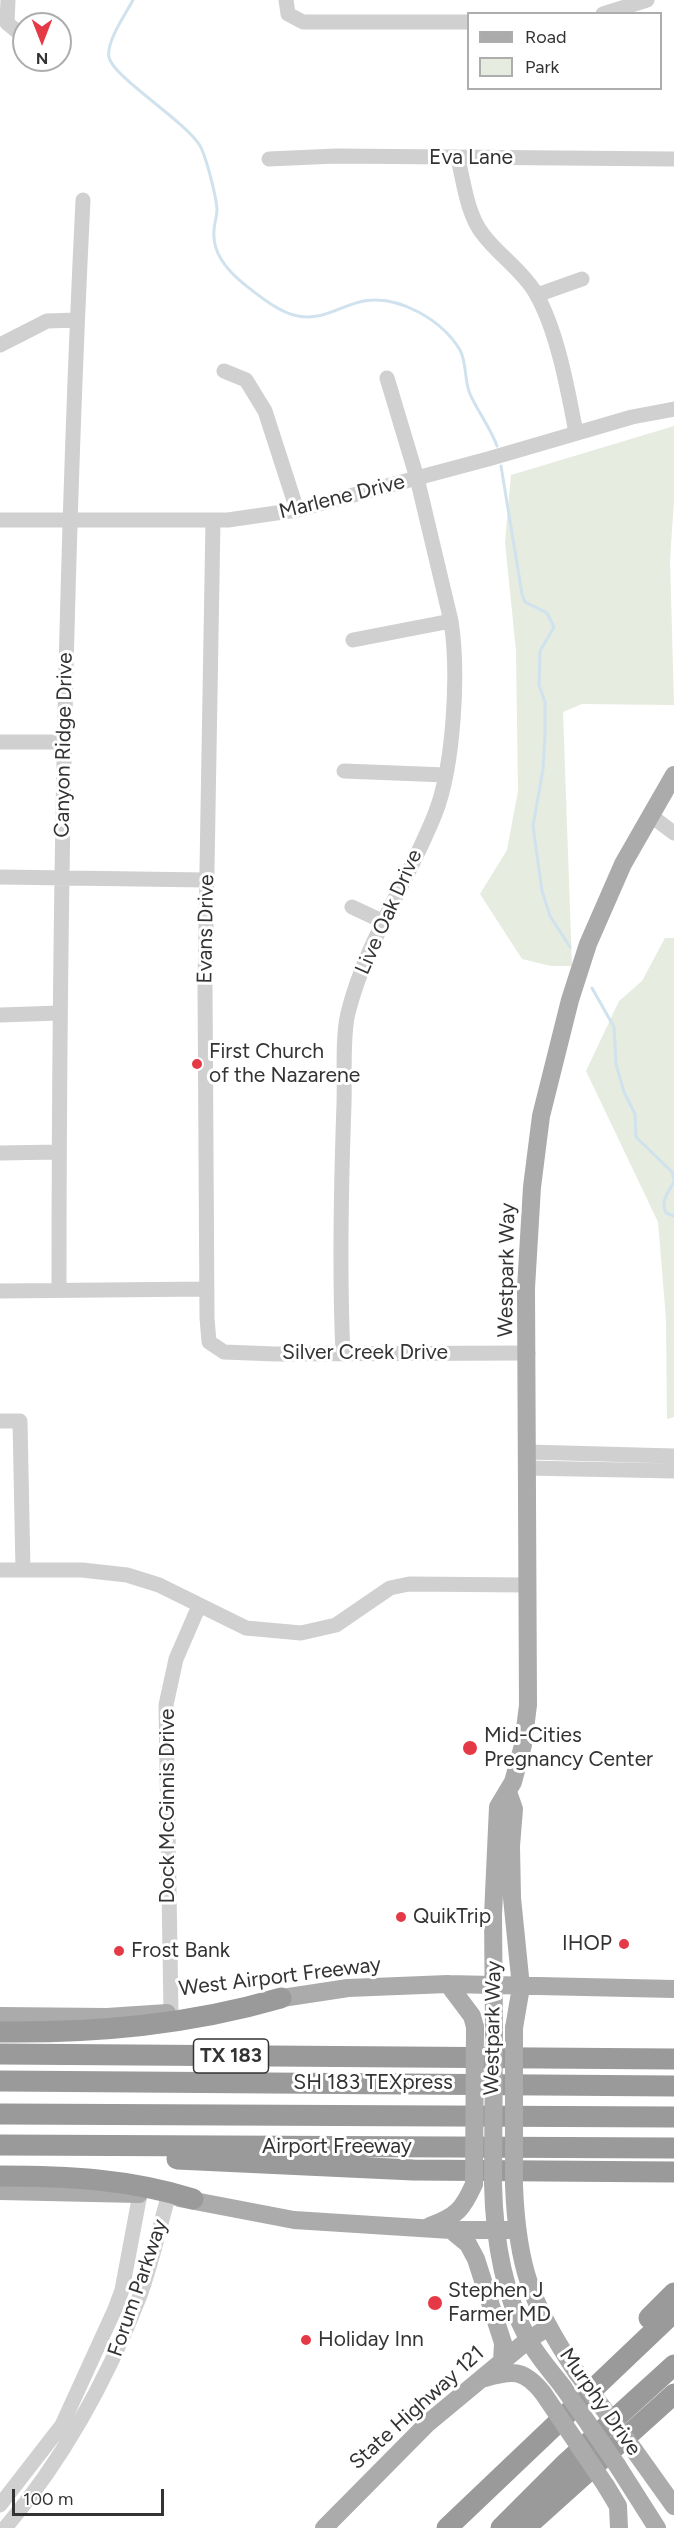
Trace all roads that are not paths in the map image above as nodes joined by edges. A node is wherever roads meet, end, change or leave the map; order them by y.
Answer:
1 (8, 0) edge
2 (286, 0) edge
3 (647, 0) edge
4 (609, 12) edge
5 (467, 22) edge
6 (12, 27) edge
7 (269, 159) dead end
8 (458, 159) junction
9 (674, 159) edge
10 (83, 200) dead end
11 (582, 279) dead end
12 (537, 295) junction
13 (77, 320) junction
14 (0, 345) edge
15 (224, 371) dead end
16 (387, 378) dead end
17 (674, 409) edge
18 (576, 433) junction
19 (417, 478) junction
20 (297, 510) junction
21 (0, 520) edge
22 (213, 520) junction
23 (68, 521) junction
24 (451, 621) junction
25 (353, 640) dead end
26 (0, 742) edge
27 (63, 742) junction
28 (344, 771) dead end
29 (447, 775) junction
30 (674, 775) edge
31 (650, 815) junction
32 (674, 833) edge
33 (0, 877) edge
34 (62, 878) junction
35 (206, 880) junction
36 (352, 907) dead end
37 (382, 921) junction
38 (60, 1013) junction
39 (0, 1015) edge
40 (59, 1152) junction
41 (0, 1153) edge
42 (207, 1289) junction
43 (58, 1290) junction
44 (0, 1291) edge
45 (208, 1338) joint
46 (528, 1353) junction
47 (343, 1354) junction
48 (0, 1421) edge
49 (674, 1456) edge
50 (527, 1460) junction
51 (674, 1471) edge
52 (0, 1570) edge
53 (23, 1570) junction
54 (526, 1585) junction
55 (199, 1606) junction
56 (508, 1792) junction
57 (448, 1984) junction
58 (493, 1987) junction
59 (521, 1987) junction
60 (674, 1989) edge
61 (280, 1998) junction
62 (171, 2013) junction
63 (0, 2016) edge
64 (0, 2032) edge
65 (0, 2054) edge
66 (674, 2059) edge
67 (0, 2081) edge
68 (674, 2086) edge
69 (0, 2114) edge
70 (674, 2117) edge
71 (111, 2144) junction
72 (0, 2145) edge
73 (674, 2148) edge
74 (674, 2172) edge
75 (0, 2176) edge
76 (0, 2191) edge
77 (140, 2194) junction
78 (168, 2197) junction
79 (193, 2199) junction
80 (426, 2228) junction
81 (451, 2230) junction
82 (497, 2230) junction
83 (516, 2230) junction
84 (674, 2293) edge
85 (117, 2303) junction
86 (134, 2310) junction
87 (674, 2312) edge
88 (547, 2328) junction
89 (528, 2340) junction
90 (502, 2362) junction
91 (674, 2365) edge
92 (481, 2379) junction
93 (674, 2394) edge
94 (33, 2464) junction
95 (46, 2475) junction
96 (491, 2486) junction
97 (0, 2505) edge
98 (674, 2506) edge
99 (674, 2514) edge
100 (655, 2527) edge
101 (5, 2528) edge
102 (324, 2528) edge
103 (447, 2528) edge
104 (501, 2528) edge
105 (525, 2528) edge
106 (619, 2528) edge

1 - 6 street
2 - 5 street
3 - 4 street
7 - 8 street, Eva Lane
8 - 9 street, Eva Lane
8 - 12 street
10 - 13 street, Canyon Ridge Drive
11 - 12 street
12 - 18 street
13 - 14 street
13 - 23 street, Canyon Ridge Drive
15 - 20 street
16 - 19 street, Live Oak Drive
17 - 18 street, Marlene Drive
18 - 19 street, Marlene Drive
19 - 20 street, Marlene Drive
19 - 24 street, Live Oak Drive
20 - 22 street, Marlene Drive
21 - 23 street, Marlene Drive
22 - 23 street, Marlene Drive
22 - 35 street, Evans Drive
23 - 27 street, Canyon Ridge Drive
24 - 25 street
24 - 29 street, Live Oak Drive
26 - 27 street
27 - 34 street, Canyon Ridge Drive
28 - 29 street
29 - 37 street, Live Oak Drive
30 - 31 main road, Westpark Way
31 - 32 street
31 - 46 main road, Westpark Way
33 - 34 street
34 - 35 street
34 - 38 street, Canyon Ridge Drive
35 - 42 street, Evans Drive
36 - 37 street
37 - 47 street, Live Oak Drive
38 - 39 street
38 - 40 street, Canyon Ridge Drive
40 - 41 street
40 - 43 street, Canyon Ridge Drive
42 - 43 street
42 - 45 street, Evans Drive
43 - 44 street
45 - 47 street, Silver Creek Drive
46 - 47 street, Silver Creek Drive
46 - 50 main road, Westpark Way
48 - 53 street
49 - 50 street
50 - 51 street
50 - 54 main road, Westpark Way
52 - 53 street
53 - 55 street
54 - 55 street
54 - 56 main road, Westpark Way
55 - 62 street, Dock McGinnis Drive
56 - 58 main road, Westpark Way
56 - 59 main road, Westpark Way
57 - 58 main road, West Airport Freeway
57 - 61 main road, West Airport Freeway
57 - 80 main road, bridge
58 - 59 main road, West Airport Freeway
58 - 82 main road, Westpark Way, bridge
59 - 60 main road, West Airport Freeway
59 - 83 main road, Westpark Way, bridge
61 - 62 main road, West Airport Freeway
61 - 64 highway
62 - 63 main road, West Airport Freeway
65 - 66 highway, TX 183
67 - 68 highway, SH 183 TEXpress
69 - 70 highway, SH 183 TEXpress
71 - 72 highway, Airport Freeway
71 - 73 highway, Airport Freeway
71 - 74 highway
75 - 79 highway
76 - 77 main road
77 - 78 main road
77 - 85 street, Forum Parkway
78 - 79 main road
78 - 86 street, Forum Parkway
79 - 80 main road
80 - 81 main road
81 - 82 main road
81 - 90 main road
82 - 83 main road
82 - 89 main road, Murphy Drive
83 - 88 main road, Murphy Drive
84 - 96 highway
85 - 86 street
85 - 94 street, Forum Parkway
86 - 95 street, Forum Parkway
87 - 96 highway
88 - 89 main road, State Highway 121
88 - 98 main road, Murphy Drive, bridge
89 - 90 main road, State Highway 121
89 - 100 main road, Murphy Drive, bridge
90 - 92 main road, State Highway 121
91 - 104 highway
92 - 102 main road, State Highway 121
92 - 106 main road, bridge
93 - 105 highway
94 - 95 street
94 - 97 street, Forum Parkway
95 - 101 street, Forum Parkway
96 - 103 highway
99 - 100 main road

